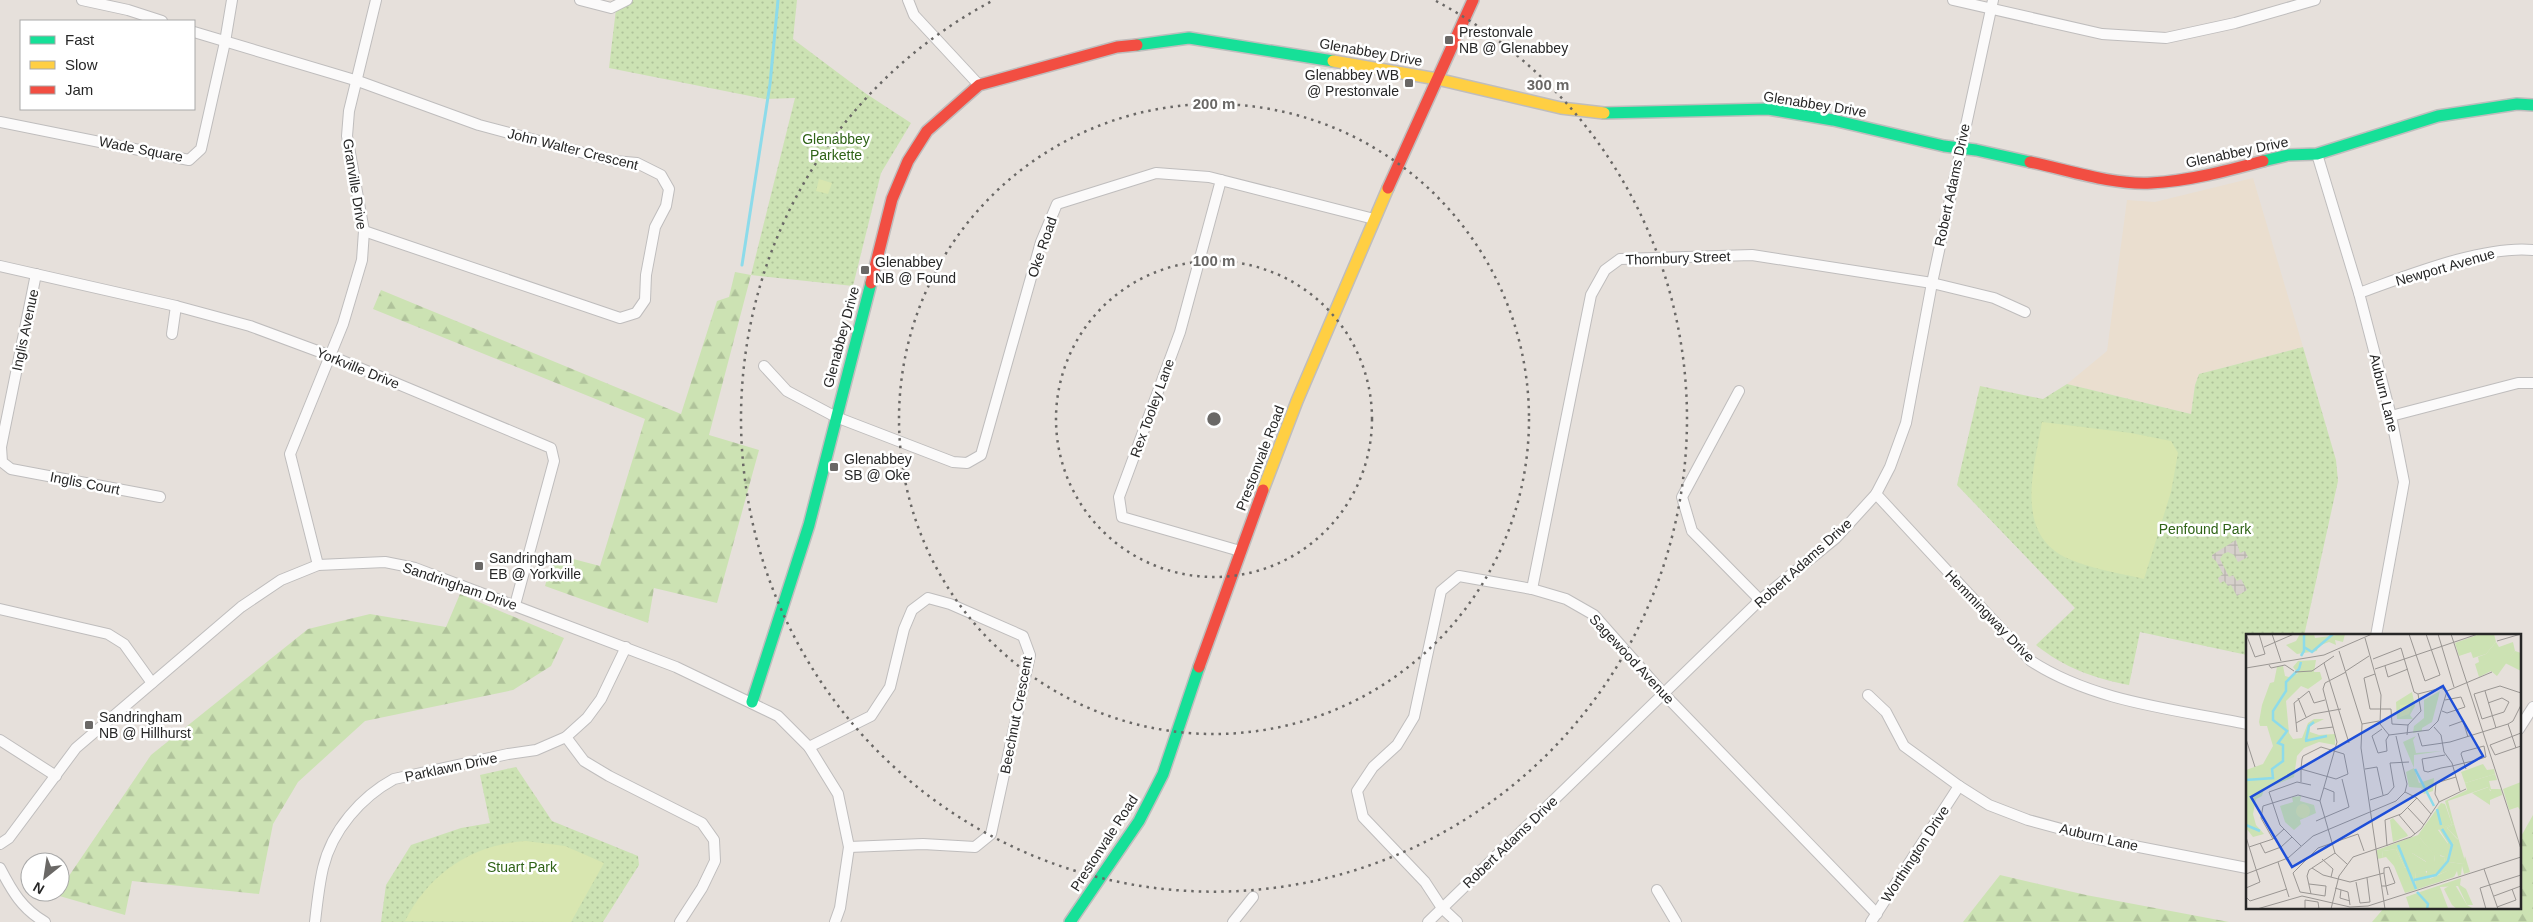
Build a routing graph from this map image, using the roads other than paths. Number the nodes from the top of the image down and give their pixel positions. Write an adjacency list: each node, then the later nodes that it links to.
1 (82, 0): 11 (street)
2 (232, 0): 13 (street)
3 (376, 0): 15 (street, Granville Drive)
4 (580, 0): 5 (street)
5 (627, 0)
6 (908, 0): 16 (street)
7 (1472, 0): 14 (street, Prestonvale Road)
8 (1953, 0): 10 (street)
9 (2315, 0): 10 (street)
10 (1992, 4): 19 (street, Robert Adams Drive)
11 (159, 20)
12 (195, 32): 13 (street)
13 (225, 42): 15 (street); 18 (street, Wade Square)
14 (1437, 79): 16 (street, Glenabbey Drive); 19 (street, Glenabbey Drive); 22 (street, Prestonvale Road)
15 (358, 81): 23 (street, Granville Drive); 23 (street, John Walter Crescent)
16 (978, 85): 37 (street, Glenabbey Drive)
17 (2533, 105): 20 (street, Glenabbey Drive)
18 (0, 122)
19 (1960, 147): 20 (street, Glenabbey Drive); 27 (street, Robert Adams Drive)
20 (2317, 154): 28 (street, Auburn Lane)
21 (1221, 180): 22 (street, Oke Road); 37 (street, Oke Road); 41 (street, Rex Tooley Lane)
22 (1374, 219): 41 (street, Prestonvale Road)
23 (364, 232): 32 (street, Granville Drive)
24 (2533, 250): 28 (street, Newport Avenue)
25 (0, 266): 26 (street, Yorkville Drive)
26 (36, 274): 29 (street, Yorkville Drive); 38 (street, Inglis Avenue)
27 (1932, 283): 30 (street, Thornbury Street); 39 (street, Robert Adams Drive); 43 (street, Thornbury Street)
28 (2359, 293): 36 (street, Auburn Lane)
29 (176, 306): 31 (street); 32 (street, Yorkville Drive)
30 (2025, 312)
31 (172, 334)
32 (331, 356): 42 (street, Granville Drive); 45 (street, Yorkville Drive)
33 (764, 366): 37 (street, Oke Road)
34 (2533, 383): 36 (street)
35 (1739, 391): 44 (street)
36 (2391, 416): 47 (street, Auburn Lane)
37 (836, 417): 52 (street, Glenabbey Drive)
38 (11, 470): 40 (street, Inglis Court)
39 (1876, 494): 44 (street, Robert Adams Drive); 54 (street, Hemmingway Drive)
40 (160, 497)
41 (1240, 551): 73 (street, Prestonvale Road)
42 (318, 566): 45 (street, Sandringham Drive); 49 (street, Sandringham Drive)
43 (1532, 590): 50 (street, Sagewood Avenue); 67 (street, Sagewood Avenue)
44 (1760, 600): 50 (street, Robert Adams Drive)
45 (515, 605): 48 (street, Sandringham Drive)
46 (0, 609): 49 (street)
47 (2376, 634)
48 (626, 647): 52 (street, Sandringham Drive); 56 (street, Parklawn Drive)
49 (152, 683): 59 (street, Sandringham Drive)
50 (1663, 693): 67 (street, Robert Adams Drive); 68 (street, Sagewood Avenue)
51 (1868, 695): 60 (street, Auburn Lane)
52 (752, 702): 58 (street, Sandringham Drive)
53 (2533, 708): 55 (street)
54 (2246, 724)
55 (2520, 728)
56 (566, 737): 70 (street, Parklawn Drive); 71 (street)
57 (0, 740): 59 (street)
58 (809, 747): 62 (street, Sandringham Drive); 62 (street, Beechnut Crescent)
59 (56, 776): 61 (street, Sandringham Drive)
60 (1959, 786): 64 (street, Auburn Lane); 68 (street, Worthington Drive)
61 (0, 844)
62 (849, 847): 72 (street, Sandringham Drive)
63 (0, 868): 69 (street)
64 (2246, 868)
65 (1658, 890): 77 (street)
66 (1253, 897): 74 (street)
67 (1442, 908): 75 (street, Robert Adams Drive); 76 (street)
68 (1874, 918)
69 (45, 922)
70 (315, 922)
71 (680, 922)
72 (835, 922)
73 (1070, 922)
74 (1233, 922)
75 (1428, 922)
76 (1457, 922)
77 (1676, 922)

